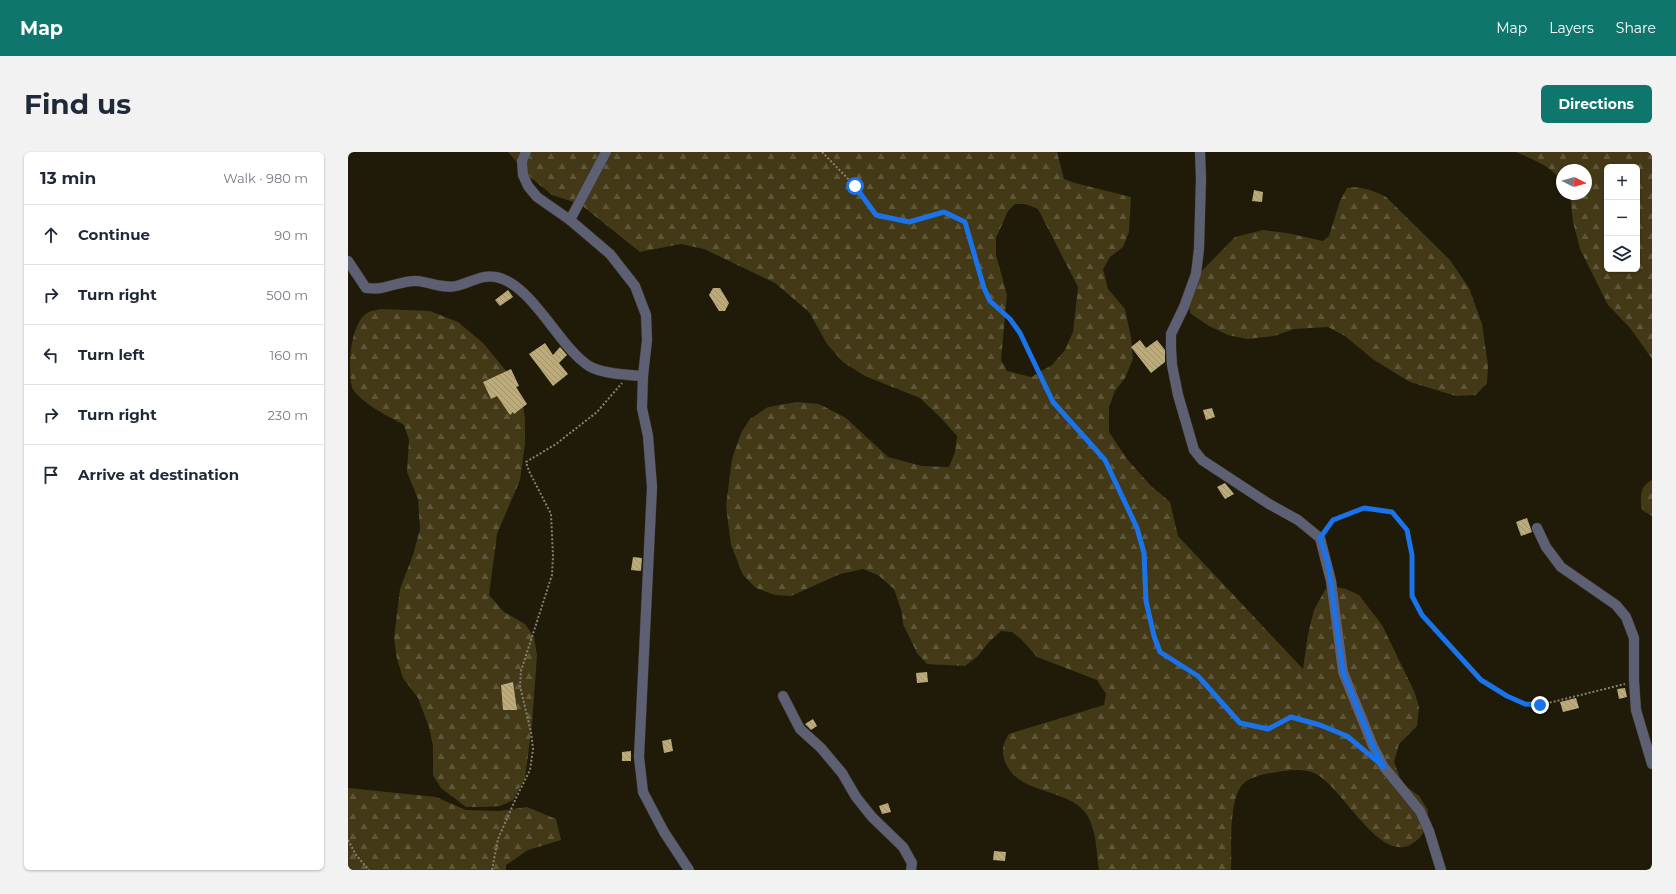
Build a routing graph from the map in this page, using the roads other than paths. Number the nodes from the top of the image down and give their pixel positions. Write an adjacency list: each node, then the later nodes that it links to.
1 (526, 152): 4 (street)
2 (606, 152): 4 (street)
3 (1200, 152): 12 (street)
4 (570, 220): 6 (street)
5 (348, 261): 6 (street)
6 (643, 376): 10 (street)
7 (1536, 528): 9 (street)
8 (783, 696): 11 (street)
9 (1652, 764)
10 (689, 870)
11 (912, 870)
12 (1441, 870)

